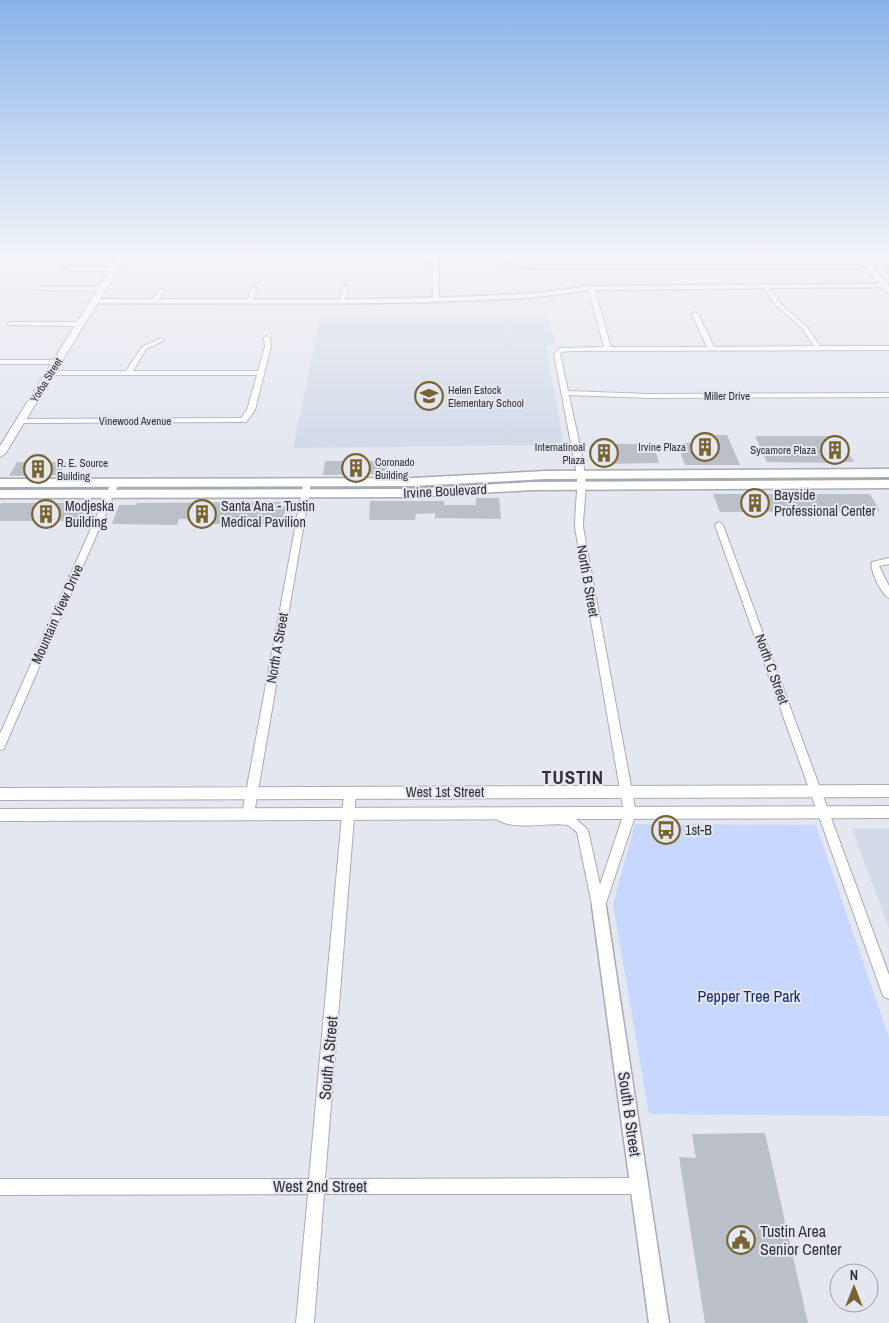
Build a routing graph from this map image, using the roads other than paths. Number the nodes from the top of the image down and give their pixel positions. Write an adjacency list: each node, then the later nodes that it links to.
1 (85, 317): 6 (main road, Yorba Street)
2 (599, 317): 12 (street)
3 (695, 317): 9 (street)
4 (792, 317): 10 (street)
5 (10, 324): 6 (street)
6 (81, 324): 14 (main road, Yorba Street)
7 (267, 338): 17 (street)
8 (161, 340): 16 (street)
9 (711, 348): 10 (street); 12 (street)
10 (818, 348): 11 (street)
11 (889, 348)
12 (608, 349): 18 (street, North B Street)
13 (0, 362): 14 (street)
14 (57, 362): 15 (main road, Yorba Street)
15 (50, 373): 16 (street); 20 (main road, Yorba Street)
16 (128, 373): 17 (street)
17 (261, 373): 20 (street, Vinewood Avenue)
18 (565, 394): 19 (street, Miller Drive); 24 (street, North B Street)
19 (889, 395)
20 (20, 421): 21 (main road, Yorba Street)
21 (0, 454)
22 (889, 473): 23 (main road, Irvine Boulevard)
23 (761, 479): 24 (main road, Irvine Boulevard); 26 (main road, Irvine Boulevard)
24 (581, 480): 28 (main road, Irvine Boulevard); 36 (street, North B Street)
25 (0, 483): 27 (main road, Irvine Boulevard)
26 (889, 484)
27 (113, 488): 28 (main road, Irvine Boulevard); 29 (main road, Irvine Boulevard); 33 (street, Mountain View Drive)
28 (306, 488): 37 (street, North A Street)
29 (0, 494)
30 (719, 525): 34 (street, North C Street)
31 (889, 561): 32 (street)
32 (889, 595)
33 (0, 746)
34 (816, 791): 35 (main road, West 1st Street); 36 (main road, West 1st Street); 40 (street, North C Street)
35 (889, 791)
36 (626, 792): 38 (main road, West 1st Street); 43 (street, North B Street)
37 (252, 793): 38 (main road, West 1st Street); 39 (main road, West 1st Street); 44 (street, North A Street)
38 (350, 793): 45 (street, South A Street)
39 (0, 794)
40 (824, 812): 41 (main road, West 1st Street); 43 (main road, West 1st Street); 48 (street, North C Street)
41 (889, 812)
42 (496, 813): 43 (main road, West 1st Street); 45 (main road, West 1st Street); 47 (street, South B Street)
43 (630, 813): 47 (street, South B Street)
44 (248, 814): 45 (main road, West 1st Street); 46 (main road, West 1st Street)
45 (348, 814): 49 (street, South A Street)
46 (0, 815)
47 (599, 906): 50 (street, South B Street)
48 (889, 993)
49 (317, 1186): 50 (street, West 2nd Street); 51 (street, West 2nd Street); 52 (street, South A Street)
50 (640, 1186): 53 (street, South B Street)
51 (0, 1187)
52 (305, 1323)
53 (659, 1323)

